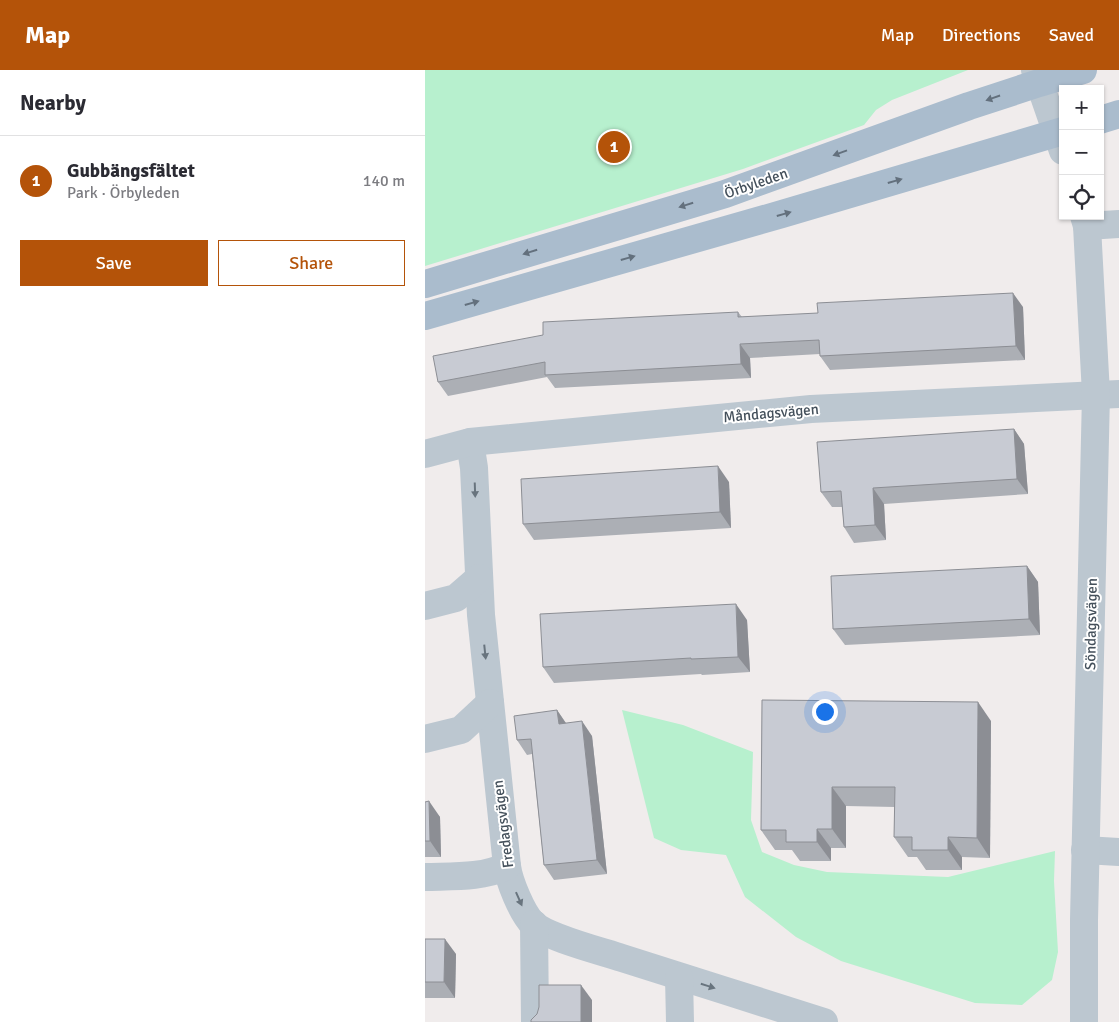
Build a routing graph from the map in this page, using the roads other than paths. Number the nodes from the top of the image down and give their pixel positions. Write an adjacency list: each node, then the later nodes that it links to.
1 (1083, 70): 2 (main road, Örbyleden)
2 (1037, 76): 5 (street); 9 (main road, Örbyleden, one-way to 9)
3 (1119, 114): 4 (main road)
4 (1104, 119)
5 (1059, 134)
6 (1059, 140): 10 (main road, one-way to 6)
7 (1085, 221): 8 (street, Söndagsvägen); 11 (street, Söndagsvägen)
8 (1119, 224)
9 (425, 284)
10 (425, 316)
11 (1107, 394): 12 (street, Måndagsvägen); 18 (street, Söndagsvägen)
12 (470, 442): 13 (street, Måndagsvägen); 14 (street, Fredagsvägen, one-way to 14)
13 (425, 454)
14 (479, 578): 15 (street); 16 (street, Fredagsvägen, one-way to 16)
15 (425, 606)
16 (490, 703): 17 (street); 20 (street, Fredagsvägen)
17 (425, 739)
18 (1085, 850): 19 (street); 27 (street, Söndagsvägen)
19 (1119, 852)
20 (507, 866): 21 (street); 22 (street, Fredagsvägen, one-way to 22)
21 (425, 877)
22 (534, 924): 23 (street, Fredagsvägen); 24 (street)
23 (679, 977): 25 (street); 26 (street, Fredagsvägen, one-way to 26)
24 (535, 1022)
25 (680, 1022)
26 (824, 1022)
27 (1084, 1022)

